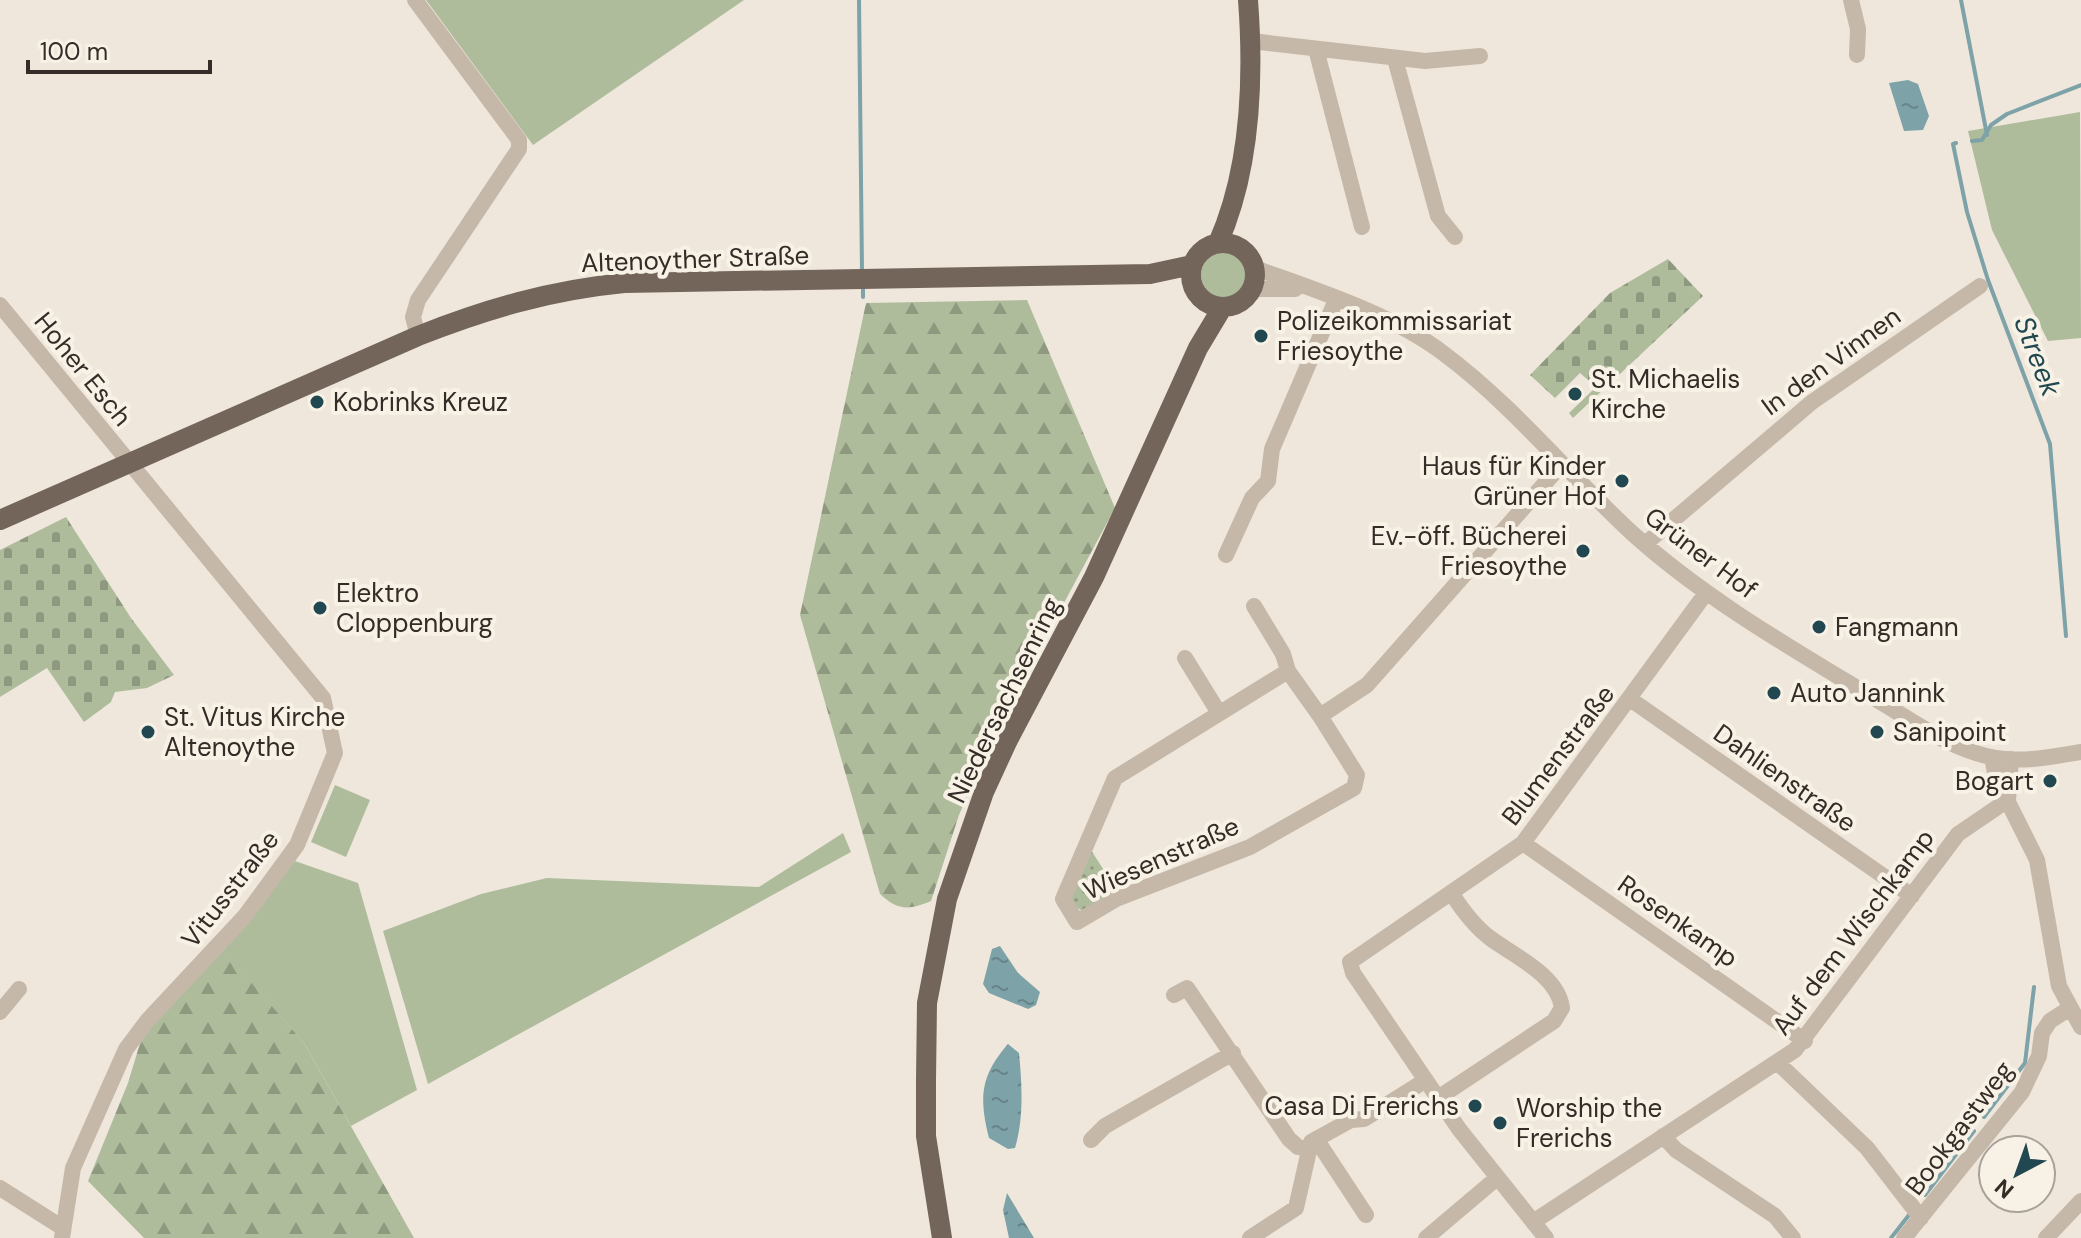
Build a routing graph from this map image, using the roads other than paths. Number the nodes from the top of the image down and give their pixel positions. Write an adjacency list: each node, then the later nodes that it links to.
1 (415, 0): 19 (street)
2 (1248, 0): 4 (main road)
3 (1851, 0): 6 (street)
4 (1251, 41): 5 (street); 9 (main road)
5 (1316, 49): 8 (street); 10 (street)
6 (1857, 55)
7 (1480, 56): 8 (street)
8 (1395, 59): 11 (street)
9 (1233, 209): 12 (main road); 13 (main road)
10 (1362, 227)
11 (1455, 237)
12 (1218, 243): 13 (main road); 16 (main road)
13 (1238, 246): 14 (main road)
14 (1254, 279): 16 (main road); 17 (street, Grüner Hof)
15 (1980, 286): 23 (street, In den Vinnen)
16 (1202, 290): 19 (main road, Altenoyther Straße); 59 (main road, Niedersachsenring)
17 (1336, 300): 21 (street, Grüner Hof); 24 (street)
18 (0, 305): 20 (street, Hoher Esch)
19 (418, 336): 20 (main road, Altenoyther Straße)
20 (129, 463): 22 (main road, Altenoyther Straße); 58 (street, Vitusstraße)
21 (1562, 464): 23 (street, Grüner Hof); 31 (street)
22 (0, 520)
23 (1645, 544): 25 (street, Grüner Hof)
24 (1226, 555)
25 (1706, 593): 29 (street, Blumenstraße); 33 (street, Grüner Hof)
26 (1254, 606): 28 (street, Wiesenstraße)
27 (1185, 658): 30 (street)
28 (1288, 671): 30 (street, Wiesenstraße); 31 (street, Wiesenstraße)
29 (1630, 699): 36 (street, Blumenstraße); 38 (street, Dahlienstraße)
30 (1219, 713): 31 (street, Wiesenstraße)
31 (1320, 716)
32 (2081, 752): 34 (street, Grüner Hof)
33 (1992, 757): 34 (street, Grüner Hof); 35 (street)
34 (2011, 759): 35 (street)
35 (2008, 800): 38 (street, Auf dem Wischkamp); 41 (street)
36 (1523, 843): 37 (street, Blumenstraße); 44 (street, Rosenkamp)
37 (1452, 894): 47 (street, Blumenstraße); 48 (street)
38 (1912, 896): 44 (street, Auf dem Wischkamp)
39 (19, 989): 42 (street)
40 (1174, 995): 45 (street)
41 (2070, 1008): 43 (street); 56 (street, Bookgastweg)
42 (0, 1012)
43 (2081, 1027)
44 (1805, 1041): 46 (street, Auf dem Wischkamp)
45 (1233, 1053): 50 (street); 51 (street)
46 (1778, 1063): 49 (street, Auf dem Wischkamp); 56 (street)
47 (1426, 1080): 48 (street); 51 (street)
48 (1438, 1098): 52 (street)
49 (1663, 1136): 57 (street, Auf dem Wischkamp); 63 (street)
50 (1091, 1140)
51 (1313, 1144): 55 (street); 60 (street)
52 (1497, 1178): 57 (street); 61 (street)
53 (0, 1188): 58 (street)
54 (2081, 1201): 65 (street)
55 (1366, 1215)
56 (1921, 1218): 64 (street, Bookgastweg)
57 (1533, 1222): 62 (street)
58 (62, 1233)
59 (942, 1238)
60 (1250, 1238)
61 (1426, 1238)
62 (1546, 1238)
63 (1793, 1238)
64 (1904, 1238)
65 (2046, 1238)

